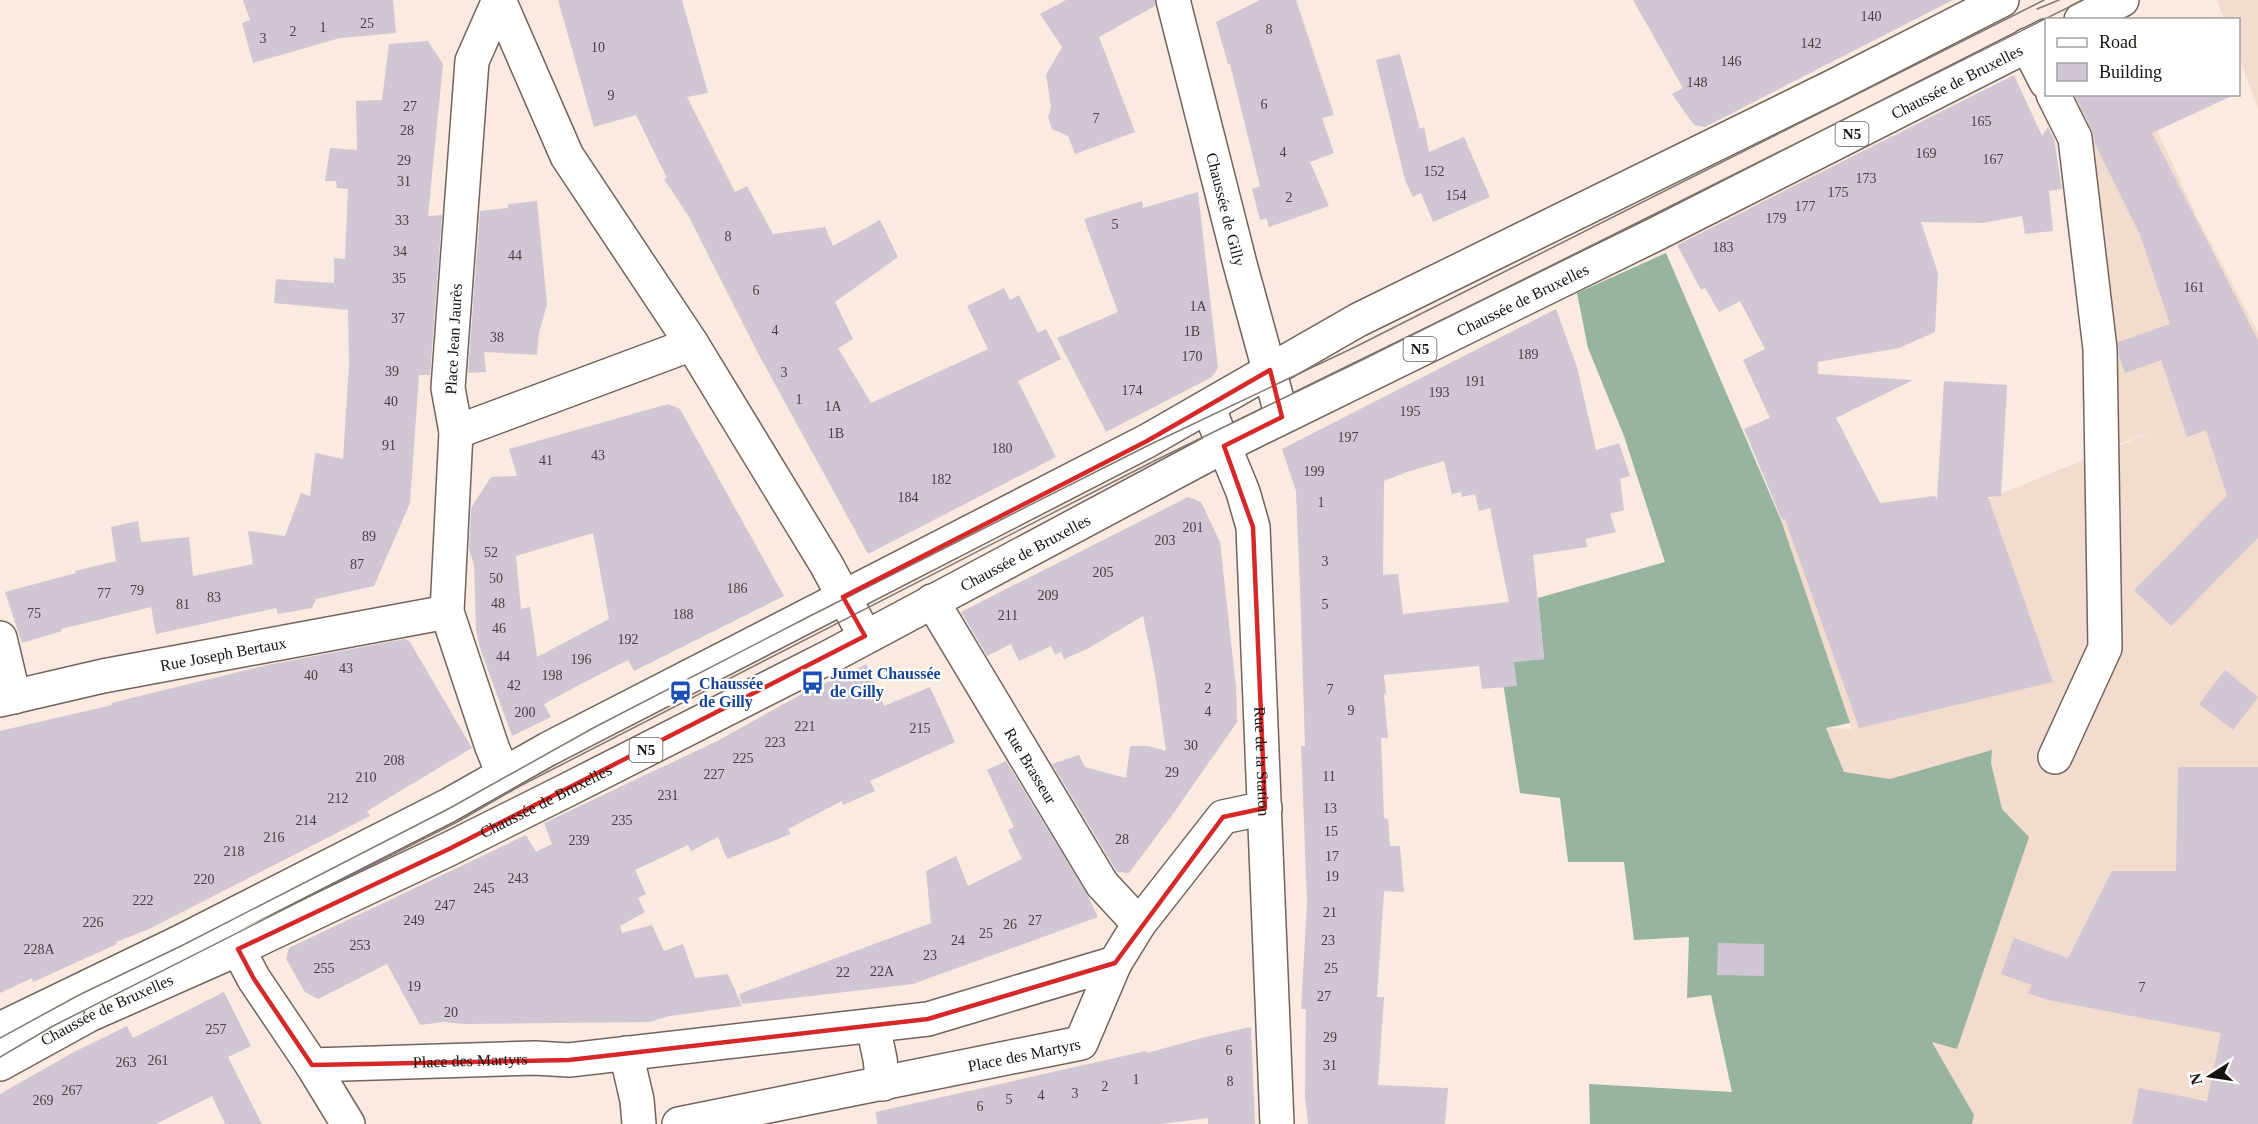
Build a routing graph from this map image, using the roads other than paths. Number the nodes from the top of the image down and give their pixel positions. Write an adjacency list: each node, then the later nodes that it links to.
1 (499, 0): 9 (street, Place Jean Jaurès); 13 (street, Place Jean Jaurès)
2 (1173, 0): 10 (street, Chaussée de Gilly)
3 (2002, 0): 10 (street, Chaussée de Bruxelles)
4 (2122, 0): 5 (street)
5 (2084, 18)
6 (2037, 40): 7 (street); 12 (street, Chaussée de Bruxelles / N5)
7 (2045, 77)
8 (2054, 96): 21 (street)
9 (692, 344): 13 (street); 15 (street, Place Jean Jaurès)
10 (1270, 370): 11 (street, Chaussée de Bruxelles); 12 (street, Chaussée de Gilly)
11 (1208, 406): 14 (street, Rue de la Station); 15 (street, Chaussée de Bruxelles)
12 (1282, 417): 14 (street, Chaussée de Bruxelles / N5)
13 (456, 432): 17 (street)
14 (1224, 446): 16 (street, Chaussée de Bruxelles / N5); 23 (street, Rue de la Station)
15 (843, 597): 18 (street, Place Jean Jaurès); 22 (street, Chaussée de Bruxelles)
16 (932, 601): 18 (street, Chaussée de Bruxelles / N5); 24 (street, Rue Brasseur)
17 (447, 612): 20 (street, Rue Joseph Bertaux); 22 (street)
18 (865, 636): 25 (street, Chaussée de Bruxelles / N5)
19 (0, 638): 20 (street)
20 (7, 699)
21 (2055, 757)
22 (503, 774): 28 (street, Chaussée de Bruxelles)
23 (1265, 808): 24 (street, Place des Martyrs); 36 (street, Rue de la Station)
24 (1139, 924): 26 (street, Place des Martyrs)
25 (238, 949): 30 (street, Chaussée de Bruxelles / N5); 31 (street)
26 (1115, 963): 27 (street, Place des Martyrs); 32 (street, Place des Martyrs)
27 (873, 1026): 29 (street, Place des Martyrs); 32 (street)
28 (0, 1029)
29 (626, 1053): 31 (street, Place des Martyrs); 34 (street)
30 (0, 1064)
31 (312, 1065): 33 (street)
32 (883, 1084): 35 (street, Place des Martyrs)
33 (348, 1124)
34 (639, 1124)
35 (679, 1124)
36 (1277, 1124)

